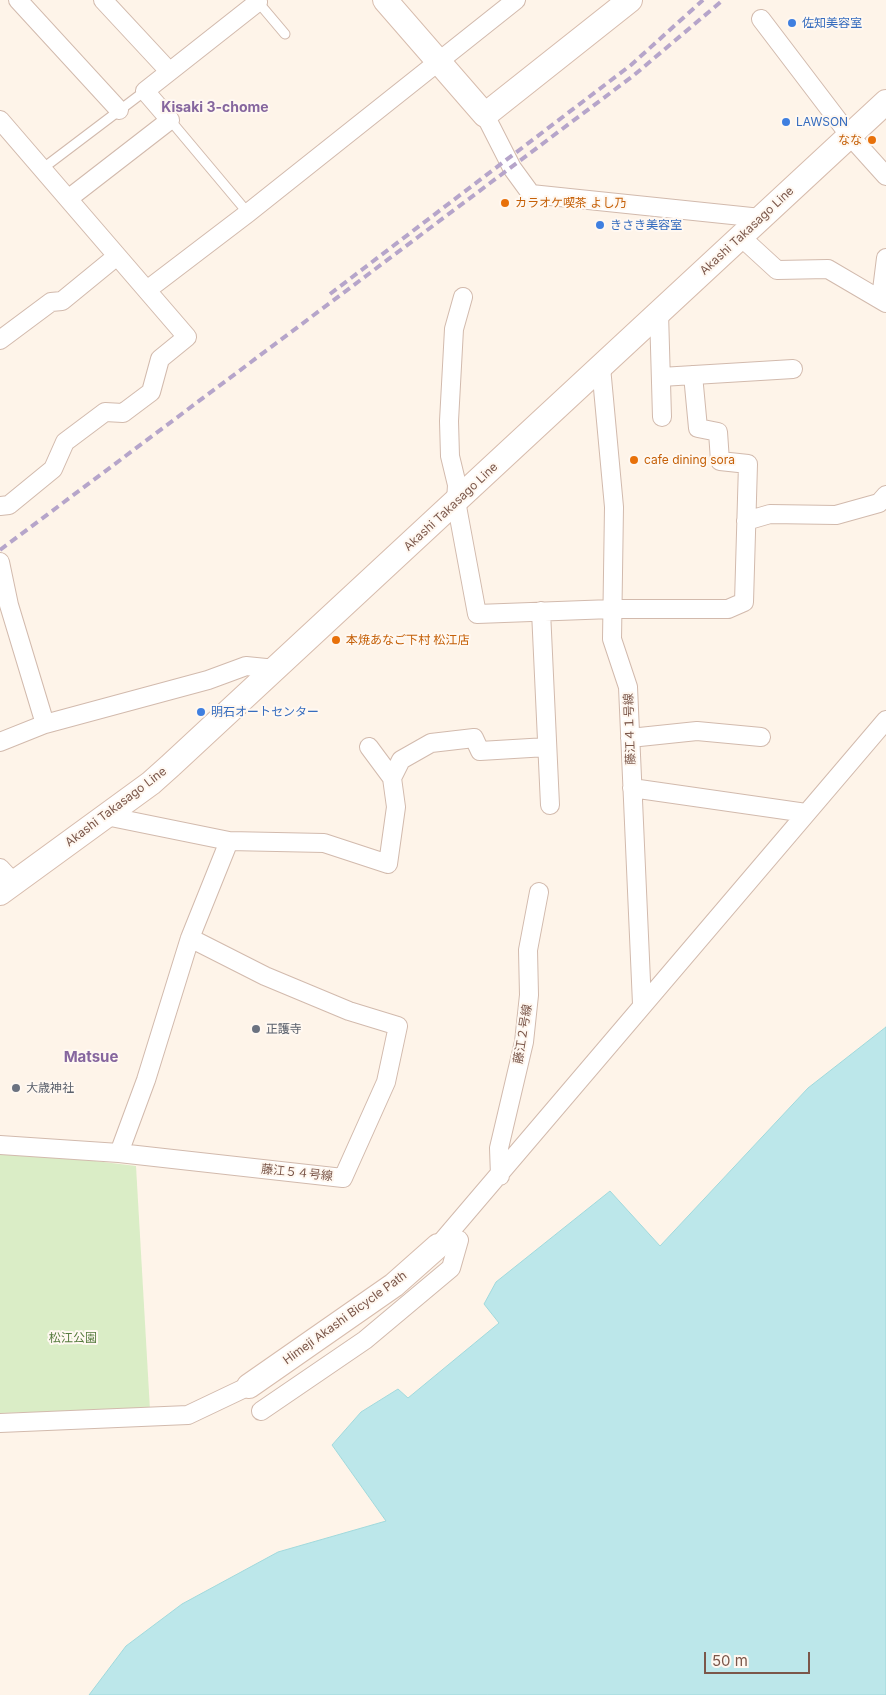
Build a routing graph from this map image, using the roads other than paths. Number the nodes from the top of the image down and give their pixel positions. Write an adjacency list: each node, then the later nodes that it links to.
1 (18, 0): 13 (street)
2 (103, 0): 10 (street)
3 (516, 0): 9 (street)
4 (630, 0): 14 (main road)
5 (258, 1): 8 (lane); 10 (street)
6 (393, 2): 9 (main road)
7 (761, 19): 17 (street)
8 (285, 34)
9 (438, 60): 14 (main road); 21 (street)
10 (169, 72): 11 (street)
11 (145, 91): 13 (lane); 16 (street)
12 (886, 102): 17 (main road, Akashi Takasago Line)
13 (120, 110): 18 (lane)
14 (485, 115): 22 (street)
15 (0, 120): 18 (street)
16 (170, 120): 20 (street); 21 (lane)
17 (850, 136): 19 (street); 22 (main road, Akashi Takasago Line)
18 (42, 169): 20 (street)
19 (886, 176)
20 (68, 200): 24 (street)
21 (248, 213): 26 (street)
22 (761, 218): 23 (main road, Akashi Takasago Line)
23 (741, 237): 28 (street); 29 (main road, Akashi Takasago Line)
24 (117, 256): 26 (street); 30 (street)
25 (886, 258): 28 (street)
26 (147, 290): 38 (street)
27 (463, 298): 37 (street)
28 (883, 300)
29 (659, 313): 31 (main road, Akashi Takasago Line); 34 (street)
30 (0, 340)
31 (601, 367): 37 (main road, Akashi Takasago Line); 41 (street, 藤江４１号線)
32 (793, 369): 33 (street)
33 (693, 375): 34 (street); 39 (street)
34 (660, 377): 35 (street)
35 (662, 417)
36 (886, 495): 39 (street)
37 (456, 501): 42 (street); 43 (main road, Akashi Takasago Line)
38 (0, 506)
39 (746, 521): 41 (street)
40 (0, 562): 45 (street)
41 (612, 609): 42 (street); 47 (street, 藤江４１号線)
42 (541, 611): 50 (street)
43 (276, 669): 45 (street); 55 (main road, Akashi Takasago Line)
44 (886, 720): 54 (street)
45 (45, 724): 48 (street)
46 (761, 737): 47 (street)
47 (630, 738): 52 (street, 藤江４１号線)
48 (0, 742)
49 (368, 747): 51 (street)
50 (547, 747): 51 (street); 53 (street)
51 (392, 778): 56 (street)
52 (632, 788): 54 (street); 60 (street, 藤江４１号線)
53 (550, 805)
54 (806, 812): 60 (street)
55 (106, 816): 56 (street); 57 (main road, Akashi Takasago Line)
56 (229, 841): 59 (street)
57 (5, 881)
58 (540, 892): 63 (street, 藤江２号線)
59 (190, 938): 62 (street); 62 (street, 藤江５４号線)
60 (642, 1004): 63 (street)
61 (0, 1145): 62 (street)
62 (119, 1153)
63 (500, 1176): 64 (street)
64 (449, 1243): 65 (main road, Himeji Akashi Bicycle Path); 66 (street)
65 (249, 1386): 67 (street)
66 (261, 1411)
67 (0, 1423)

